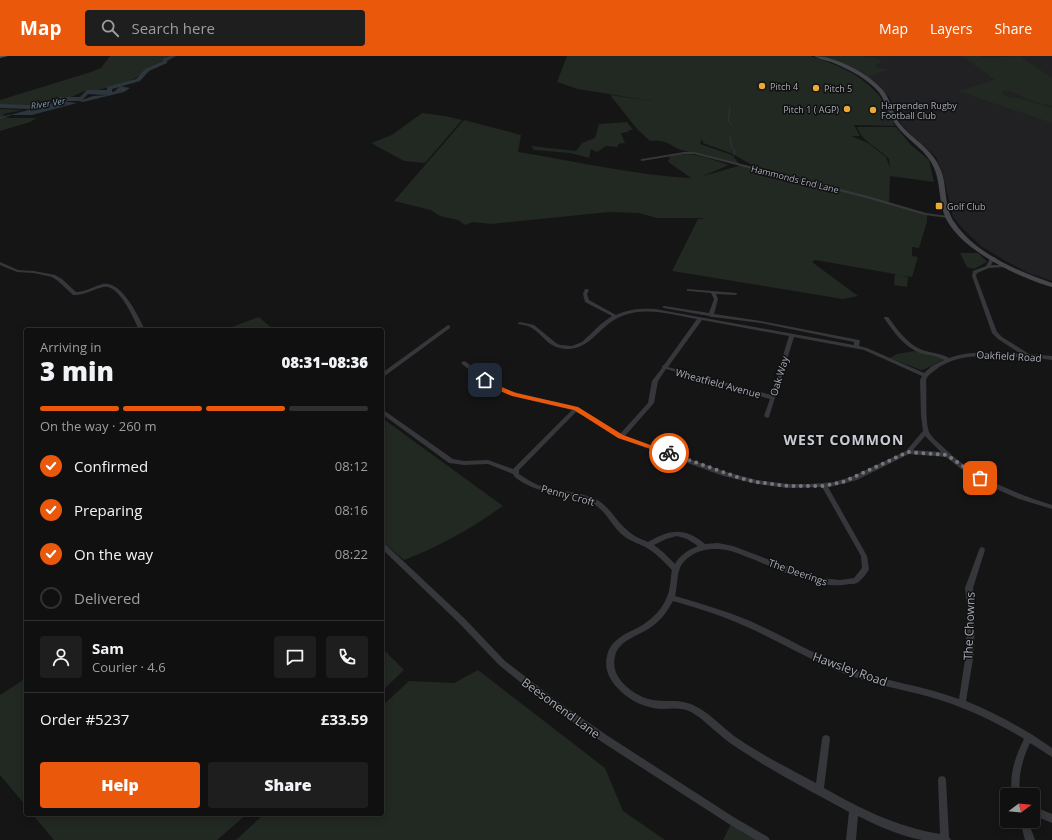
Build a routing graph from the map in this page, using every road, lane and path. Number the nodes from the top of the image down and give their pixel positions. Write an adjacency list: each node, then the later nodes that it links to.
1 (6, 56): 3 (main road)
2 (816, 56): 5 (main road)
3 (0, 57)
4 (642, 160): 5 (street, Hammonds End Lane)
5 (948, 217): 6 (main road)
6 (993, 258): 8 (main road); 9 (street)
7 (0, 263): 22 (street)
8 (1007, 266): 9 (street); 10 (main road)
9 (988, 267): 25 (street)
10 (1052, 285)
11 (587, 290): 16 (street)
12 (689, 290): 13 (street)
13 (713, 293): 14 (street); 17 (street)
14 (735, 294)
15 (664, 307): 18 (street)
16 (615, 316): 18 (street); 20 (street)
17 (711, 316): 18 (street); 24 (street)
18 (702, 318): 23 (street); 29 (street)
19 (886, 318): 27 (street)
20 (520, 323)
21 (448, 327): 30 (street)
22 (141, 328)
23 (792, 336): 24 (street); 32 (street, Oak Way)
24 (856, 347): 31 (street)
25 (1028, 356): 26 (street, Oakfield Road); 27 (street, Oakfield Road)
26 (1052, 358)
27 (949, 361): 31 (street, Oakfield Road)
28 (464, 363): 33 (street)
29 (664, 367): 32 (street, Wheatfield Avenue); 37 (street)
30 (384, 375)
31 (925, 375): 36 (street)
32 (773, 398): 35 (street, Oak Way)
33 (576, 409): 37 (street); 40 (street)
34 (384, 412): 40 (street, Penny Croft)
35 (767, 416)
36 (926, 431): 38 (street); 39 (street)
37 (621, 437): 41 (street)
38 (908, 452): 39 (street); 41 (street)
39 (947, 455): 42 (street)
40 (515, 472): 43 (street, Penny Croft)
41 (824, 486): 45 (street, The Deerings)
42 (1052, 507)
43 (649, 545): 45 (street); 47 (street)
44 (384, 547): 60 (street, Beesonend Lane)
45 (703, 548): 47 (street, The Deerings)
46 (982, 550): 49 (street, The Chowns)
47 (676, 569): 48 (street, The Deerings)
48 (671, 598): 49 (street, Hawsley Road); 55 (street, The Deerings)
49 (962, 704): 50 (street, Hawsley Road)
50 (1029, 737): 52 (street, Hawsley Road); 54 (street)
51 (826, 739): 55 (street)
52 (1052, 753)
53 (942, 780): 62 (street)
54 (1016, 788)
55 (819, 790): 56 (street, The Deerings)
56 (854, 809): 61 (street); 62 (street, The Deerings)
57 (1040, 813): 58 (street)
58 (1052, 819)
59 (1026, 828): 63 (street)
60 (765, 840)
61 (851, 840)
62 (945, 840)
63 (1030, 840)

